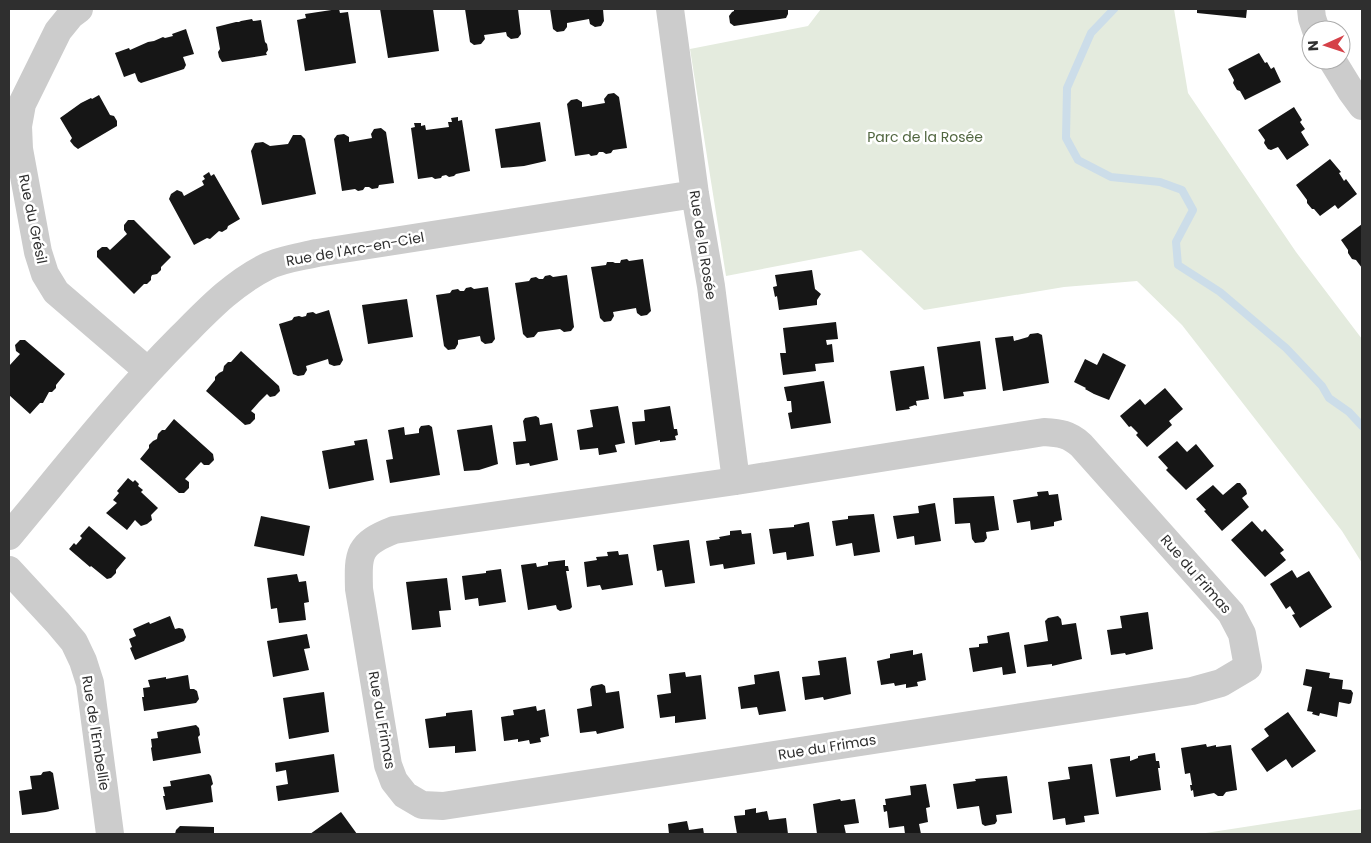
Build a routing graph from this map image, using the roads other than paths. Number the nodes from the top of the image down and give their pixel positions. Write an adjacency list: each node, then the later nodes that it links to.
1 (79, 9): 6 (street, Rue du Grésil)
2 (670, 9): 5 (street, Rue de la Rosée)
3 (1338, 70): 4 (street)
4 (1362, 106)
5 (695, 194): 6 (street, Rue de l'Arc-en-Ciel); 7 (street, Rue de la Rosée)
6 (148, 371): 8 (street, Rue de l'Arc-en-Ciel)
7 (736, 481): 7 (street, Rue du Frimas)
8 (9, 536)
9 (9, 570): 10 (street, Rue de l'Embellie)
10 (110, 834)

